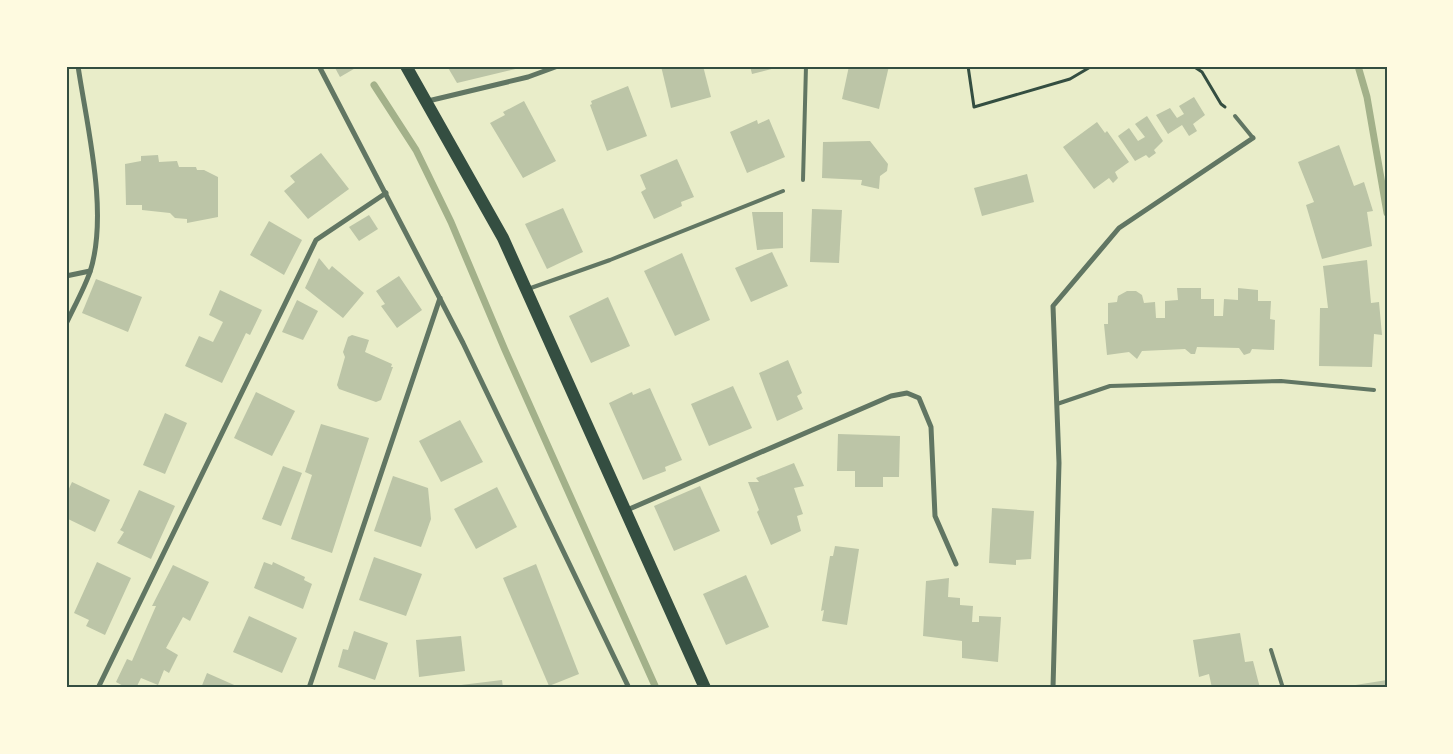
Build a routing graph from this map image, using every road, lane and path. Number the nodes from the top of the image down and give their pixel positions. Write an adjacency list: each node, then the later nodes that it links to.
1 (78, 66): 15 (street)
2 (319, 66): 14 (street)
3 (406, 66): 9 (main road)
4 (558, 66): 9 (street)
5 (806, 66): 12 (lane)
6 (968, 66): 7 (path)
7 (1092, 66)
8 (1193, 66): 10 (path)
9 (428, 101): 17 (main road)
10 (1235, 116): 11 (lane)
11 (1253, 138): 21 (street)
12 (803, 180)
13 (783, 191): 17 (lane)
14 (386, 193): 18 (street); 25 (street)
15 (90, 271): 16 (street); 19 (street)
16 (66, 276)
17 (526, 290): 22 (main road)
18 (440, 298): 26 (street); 27 (street)
19 (66, 324)
20 (1374, 390): 21 (lane)
21 (1057, 404): 29 (street)
22 (624, 511): 23 (street); 28 (main road)
23 (956, 564)
24 (1271, 650): 30 (lane)
25 (98, 688)
26 (309, 688)
27 (629, 688)
28 (705, 688)
29 (1054, 688)
30 (1283, 688)

